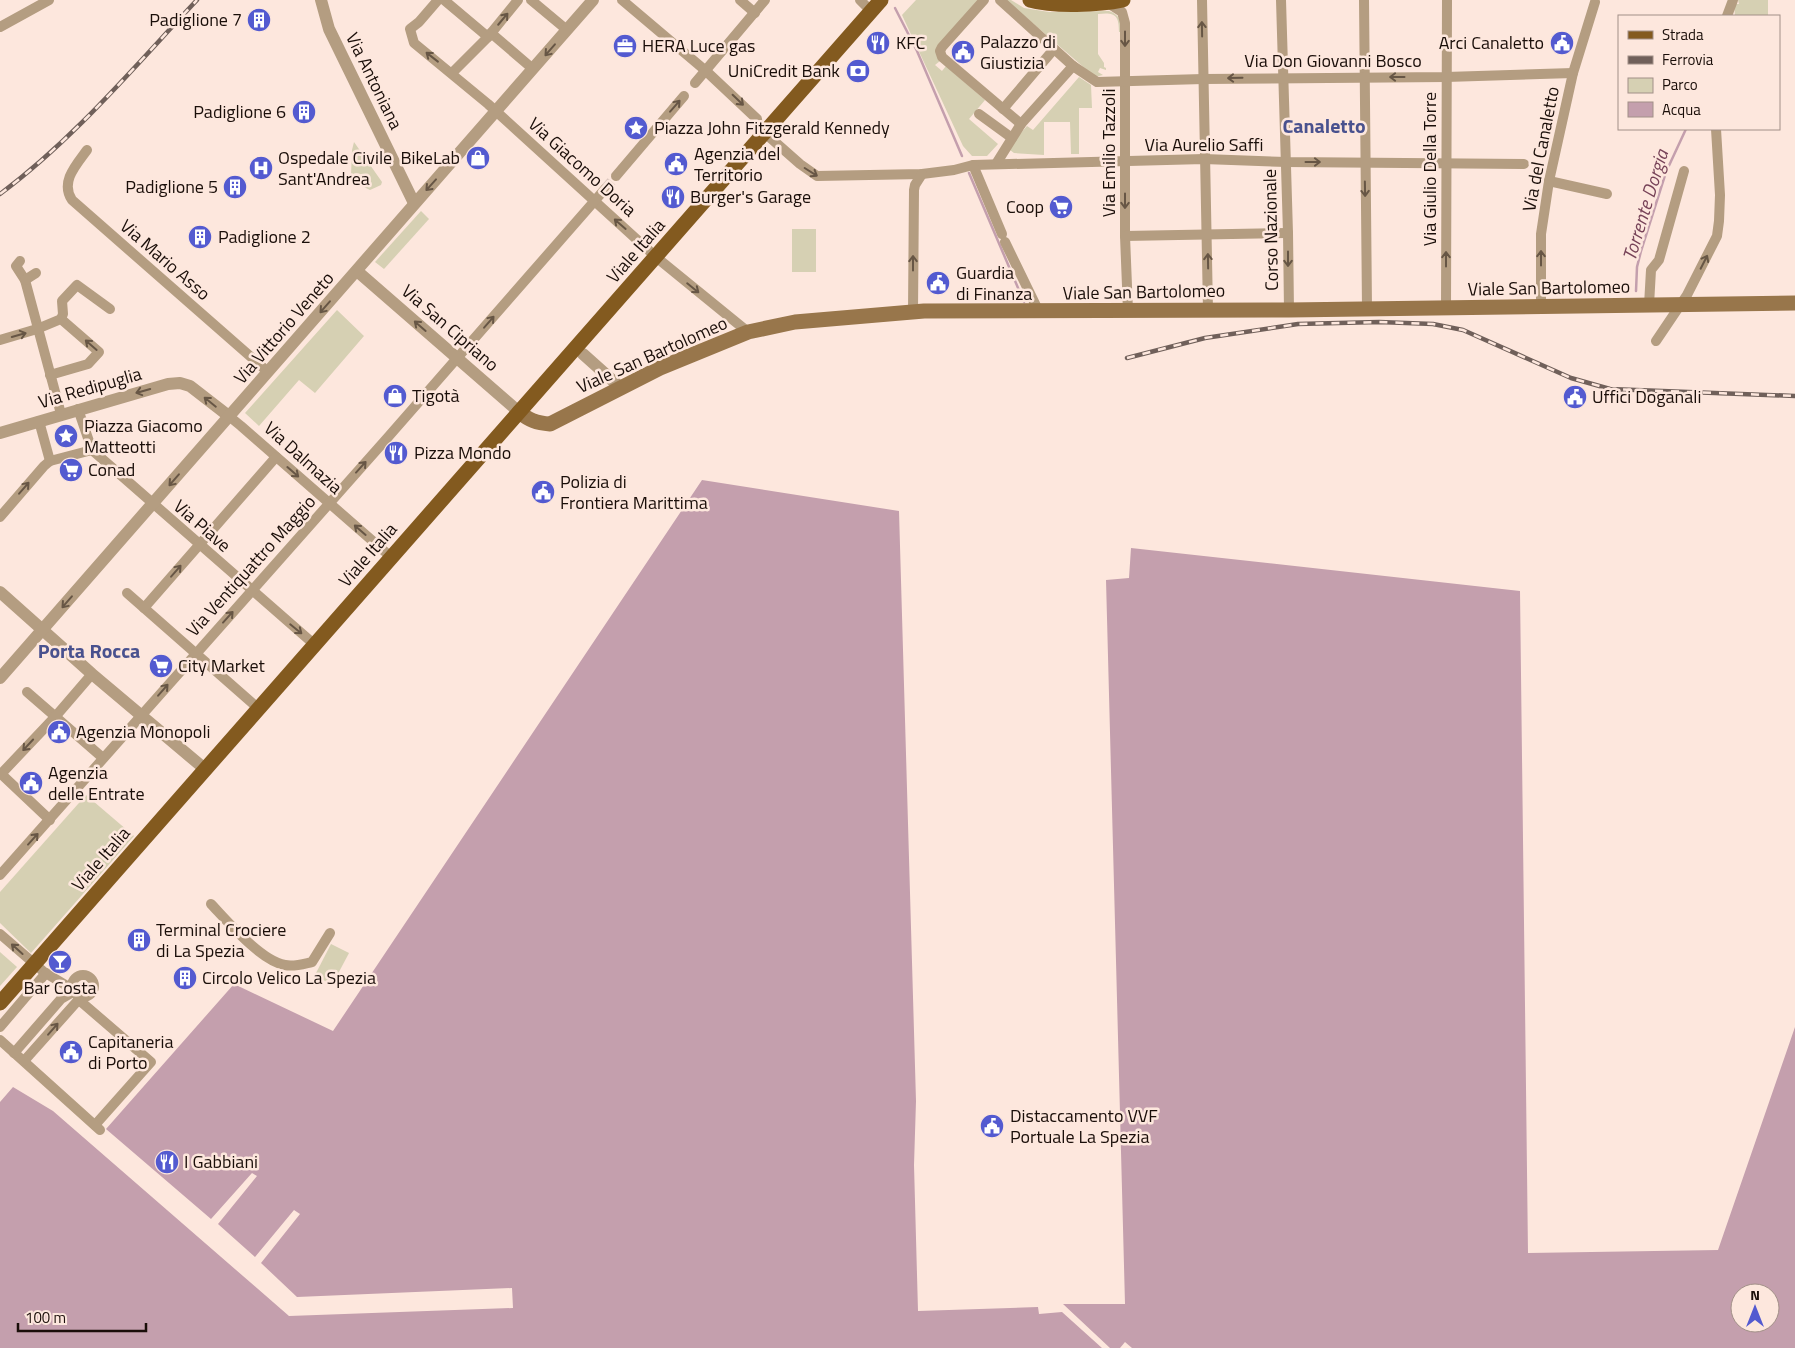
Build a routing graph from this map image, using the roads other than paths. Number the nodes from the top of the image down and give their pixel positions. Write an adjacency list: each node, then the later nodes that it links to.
1 (49, 0): 26 (street)
2 (321, 0): 67 (street, Via Antoniana)
3 (438, 0): 33 (street, Via Giacomo Doria, one-way to 3)
4 (444, 0): 28 (street)
5 (518, 0): 28 (street, one-way to 5)
6 (531, 0): 27 (street)
7 (593, 0): 27 (street, Via Vittorio Veneto)
8 (622, 0): 32 (street)
9 (740, 0): 24 (street)
10 (765, 0): 24 (street)
11 (860, 0): 23 (street)
12 (892, 0): 23 (main road)
13 (984, 0): 42 (street)
14 (1000, 0): 29 (street, Via Don Giovanni Bosco)
15 (1030, 0): 21 (main road)
16 (1202, 0): 38 (street, one-way to 16)
17 (1281, 0): 37 (street, Corso Nazionale)
18 (1364, 0): 35 (street)
19 (1447, 0): 36 (street, Via Giulio Della Torre)
20 (1733, 0): 25 (street)
21 (1115, 2): 39 (street, Via Emilio Tazzoli, one-way to 39)
22 (1595, 2): 34 (street, Via del Canaletto)
23 (876, 6): 47 (main road, Viale Italia)
24 (754, 13): 32 (street)
25 (1727, 15)
26 (0, 27)
27 (567, 30): 31 (street, Via Vittorio Veneto, one-way to 31)
28 (489, 35): 31 (street); 33 (street)
29 (1054, 49): 30 (street, Via Don Giovanni Bosco); 42 (street)
30 (1073, 66): 39 (street, Via Don Giovanni Bosco); 45 (street)
31 (533, 69): 43 (street, Via Vittorio Veneto)
32 (706, 71): 40 (street); 47 (street, one-way to 47)
33 (452, 73): 43 (street, Via Giacomo Doria)
34 (1572, 73): 36 (street, Via Don Giovanni Bosco); 63 (street, Via del Canaletto)
35 (1365, 77): 36 (street, Via Don Giovanni Bosco, one-way to 35); 37 (street, Via Don Giovanni Bosco); 54 (street)
36 (1446, 77): 56 (street, Via Giulio Della Torre)
37 (1283, 78): 38 (street, Via Don Giovanni Bosco, one-way to 38); 53 (street, Corso Nazionale)
38 (1203, 79): 39 (street, Via Don Giovanni Bosco); 51 (street)
39 (1125, 82): 52 (street, Via Emilio Tazzoli)
40 (695, 83)
41 (684, 96): 61 (street, one-way to 41)
42 (1003, 109): 45 (street)
43 (496, 112): 66 (street, Via Giacomo Doria); 67 (street, Via Vittorio Veneto, one-way to 67)
44 (979, 114): 48 (street)
45 (1021, 124): 48 (street)
46 (1716, 130): 77 (street, one-way to 46)
47 (765, 133): 62 (street, one-way to 62); 71 (main road, Viale Italia)
48 (1012, 138): 55 (street)
49 (87, 150): 95 (street, Via Mario Asso)
50 (956, 158): 59 (street)
51 (1204, 159): 52 (street, Via Aurelio Saffi); 53 (street, Via Aurelio Saffi); 69 (street)
52 (1125, 161): 55 (street, Via Aurelio Saffi); 70 (street, Via Emilio Tazzoli, one-way to 70)
53 (1286, 162): 54 (street, Via Aurelio Saffi, one-way to 54); 68 (street, Corso Nazionale)
54 (1365, 162): 56 (street, Via Aurelio Saffi); 80 (street, one-way to 80)
55 (996, 164): 58 (street, Via Aurelio Saffi)
56 (1446, 164): 57 (street, Via Aurelio Saffi); 81 (street, Via Giulio Della Torre, one-way to 56)
57 (1524, 164)
58 (973, 165): 59 (street); 87 (street)
59 (954, 170): 62 (street)
60 (1684, 171): 78 (street)
61 (619, 172)
62 (922, 174): 86 (street, one-way to 62)
63 (1549, 181): 65 (street); 79 (street, Via del Canaletto, one-way to 63)
64 (605, 189): 66 (street, Via Ventiquattro Maggio)
65 (1607, 194)
66 (594, 201): 71 (street, Via Giacomo Doria, one-way to 66); 94 (street, Via Ventiquattro Maggio, one-way to 66)
67 (414, 203): 73 (street, Via Vittorio Veneto)
68 (1288, 233): 69 (street); 84 (street, Corso Nazionale, one-way to 84)
69 (1207, 234): 70 (street); 83 (street, one-way to 69)
70 (1125, 236): 85 (street, Via Emilio Tazzoli)
71 (656, 256): 90 (street, Via Giacomo Doria, one-way to 90); 100 (main road, Viale Italia)
72 (20, 261): 75 (street)
73 (357, 270): 94 (street, Via San Cipriano, one-way to 73); 95 (street, Via Vittorio Veneto, one-way to 95)
74 (36, 273): 75 (street)
75 (25, 280): 89 (street)
76 (1795, 303): 77 (main road, Viale San Bartolomeo)
77 (1680, 304): 78 (main road, Viale San Bartolomeo); 92 (street)
78 (1649, 305): 79 (main road, Viale San Bartolomeo)
79 (1541, 307): 81 (main road, Viale San Bartolomeo)
80 (1367, 308): 81 (main road, Viale San Bartolomeo); 84 (main road, Viale San Bartolomeo)
81 (1446, 308)
82 (110, 309): 88 (street)
83 (1208, 310): 84 (main road, Viale San Bartolomeo); 85 (main road, Viale San Bartolomeo)
84 (1289, 310)
85 (1128, 311): 87 (main road, Viale San Bartolomeo)
86 (913, 312): 87 (main road, Viale San Bartolomeo); 90 (main road, Viale San Bartolomeo)
87 (1039, 312)
88 (61, 319): 89 (street); 96 (street, one-way to 88)
89 (37, 329): 91 (street, one-way to 89); 96 (street)
90 (748, 332): 98 (main road, Viale San Bartolomeo)
91 (0, 340)
92 (1656, 341)
93 (583, 354): 98 (street)
94 (457, 359): 100 (street, Via San Cipriano); 108 (street, Via Ventiquattro Maggio, one-way to 94)
95 (268, 372): 102 (street, Via Vittorio Veneto)
96 (50, 375): 101 (street)
97 (190, 386): 99 (street, Via Redipuglia, one-way to 99); 102 (street, Via Dalmazia, one-way to 97)
98 (621, 388): 100 (main road, Viale San Bartolomeo)
99 (78, 409): 101 (street, Via Redipuglia); 105 (street)
100 (519, 412): 112 (main road, Viale Italia)
101 (61, 414): 103 (street, Via Redipuglia)
102 (230, 418): 106 (street, Via Dalmazia); 109 (street, Via Vittorio Veneto, one-way to 109)
103 (39, 421): 104 (street, Via Redipuglia); 107 (street)
104 (0, 432)
105 (92, 450): 107 (street); 109 (street, Via Piave)
106 (276, 458): 108 (street, Via Dalmazia, one-way to 108); 111 (street)
107 (50, 461): 110 (street, one-way to 107)
108 (328, 503): 112 (street, Via Dalmazia, one-way to 108); 113 (street, Via Ventiquattro Maggio)
109 (153, 504): 111 (street, Via Piave); 117 (street, Via Vittorio Veneto, one-way to 117)
110 (0, 516)
111 (199, 544): 113 (street, Via Piave); 116 (street, one-way to 111)
112 (391, 558): 118 (main road, Viale Italia)
113 (251, 591): 118 (street, Via Piave, one-way to 118); 119 (street, Via Ventiquattro Maggio, one-way to 113)
114 (0, 592): 117 (street)
115 (127, 593): 116 (street)
116 (144, 608): 119 (street)
117 (42, 630): 120 (street); 121 (street, Via Vittorio Veneto)
118 (314, 645): 123 (main road, Viale Italia)
119 (195, 653): 123 (street); 124 (street, Via Ventiquattro Maggio, one-way to 119)
120 (92, 674): 124 (street); 125 (street)
121 (0, 678)
122 (27, 692): 125 (street)
123 (259, 709): 127 (main road, Viale Italia)
124 (141, 714): 126 (street, Via Ventiquattro Maggio); 127 (street)
125 (55, 717): 126 (street); 128 (street, one-way to 128)
126 (103, 758): 129 (street, Via Ventiquattro Maggio)
127 (206, 770): 138 (main road, Viale Italia)
128 (0, 774): 129 (street)
129 (50, 820): 130 (street, Via Ventiquattro Maggio, one-way to 129)
130 (0, 875)
131 (211, 904): 135 (street)
132 (330, 933): 137 (street)
133 (0, 934): 138 (street, one-way to 133)
134 (257, 934): 135 (street)
135 (250, 943): 137 (street)
136 (270, 951): 137 (street)
137 (275, 962)
138 (40, 969): 139 (street); 140 (main road, Viale Italia); 141 (street)
139 (76, 994): 143 (street); 144 (street, one-way to 139); 144 (street)
140 (0, 1003)
141 (0, 1027)
142 (0, 1040): 143 (street)
143 (14, 1053): 144 (street)
144 (24, 1061)

